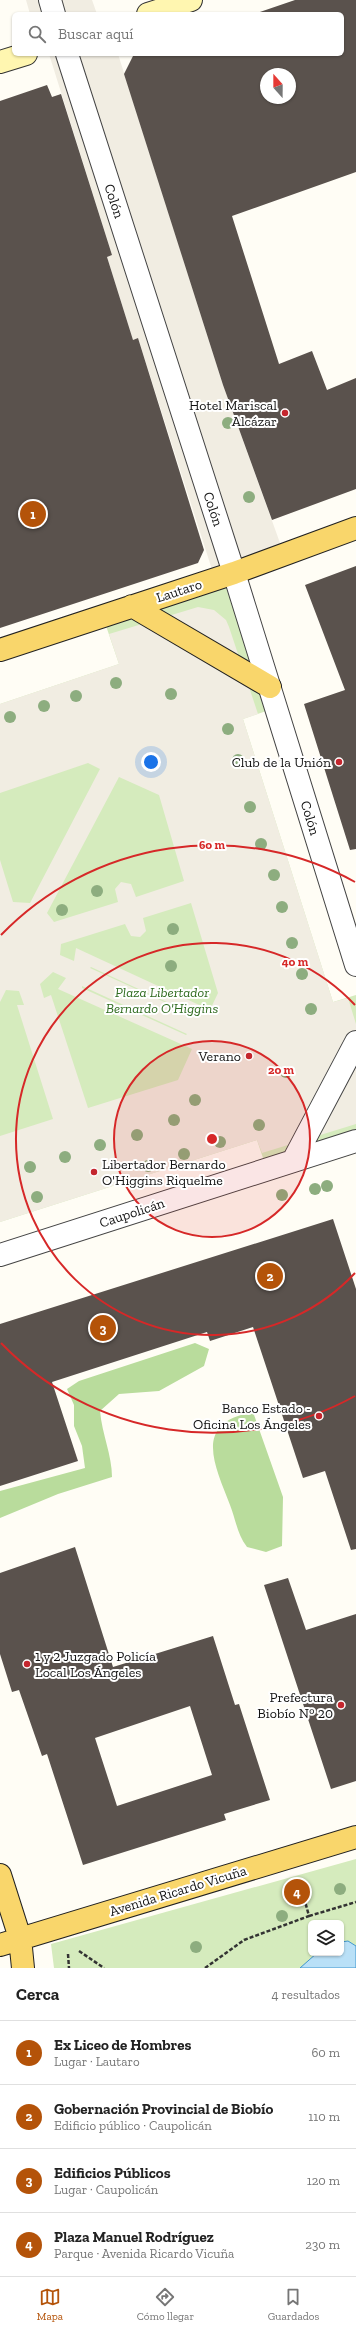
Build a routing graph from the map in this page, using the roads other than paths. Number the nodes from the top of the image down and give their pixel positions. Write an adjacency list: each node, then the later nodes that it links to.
1 (50, 0): 3 (street)
2 (191, 0): 4 (main road)
3 (53, 12)
4 (154, 12)
5 (20, 56): 7 (main road)
6 (68, 56): 9 (street, Colón)
7 (0, 62)
8 (356, 528): 9 (main road, Lautaro)
9 (234, 573): 10 (main road, Lautaro); 12 (street, Colón)
10 (132, 606): 11 (main road, Lautaro); 12 (main road)
11 (0, 650)
12 (270, 687): 13 (street, Colón)
13 (356, 966)
14 (356, 1042): 16 (street)
15 (356, 1141): 16 (street, Caupolicán)
16 (293, 1161): 17 (street, Caupolicán)
17 (0, 1255)
18 (356, 1837): 20 (main road, Avenida Ricardo Vicuña)
19 (0, 1875): 20 (main road)
20 (20, 1938): 21 (main road, Avenida Ricardo Vicuña); 22 (main road)
21 (0, 1945)
22 (23, 1968)

